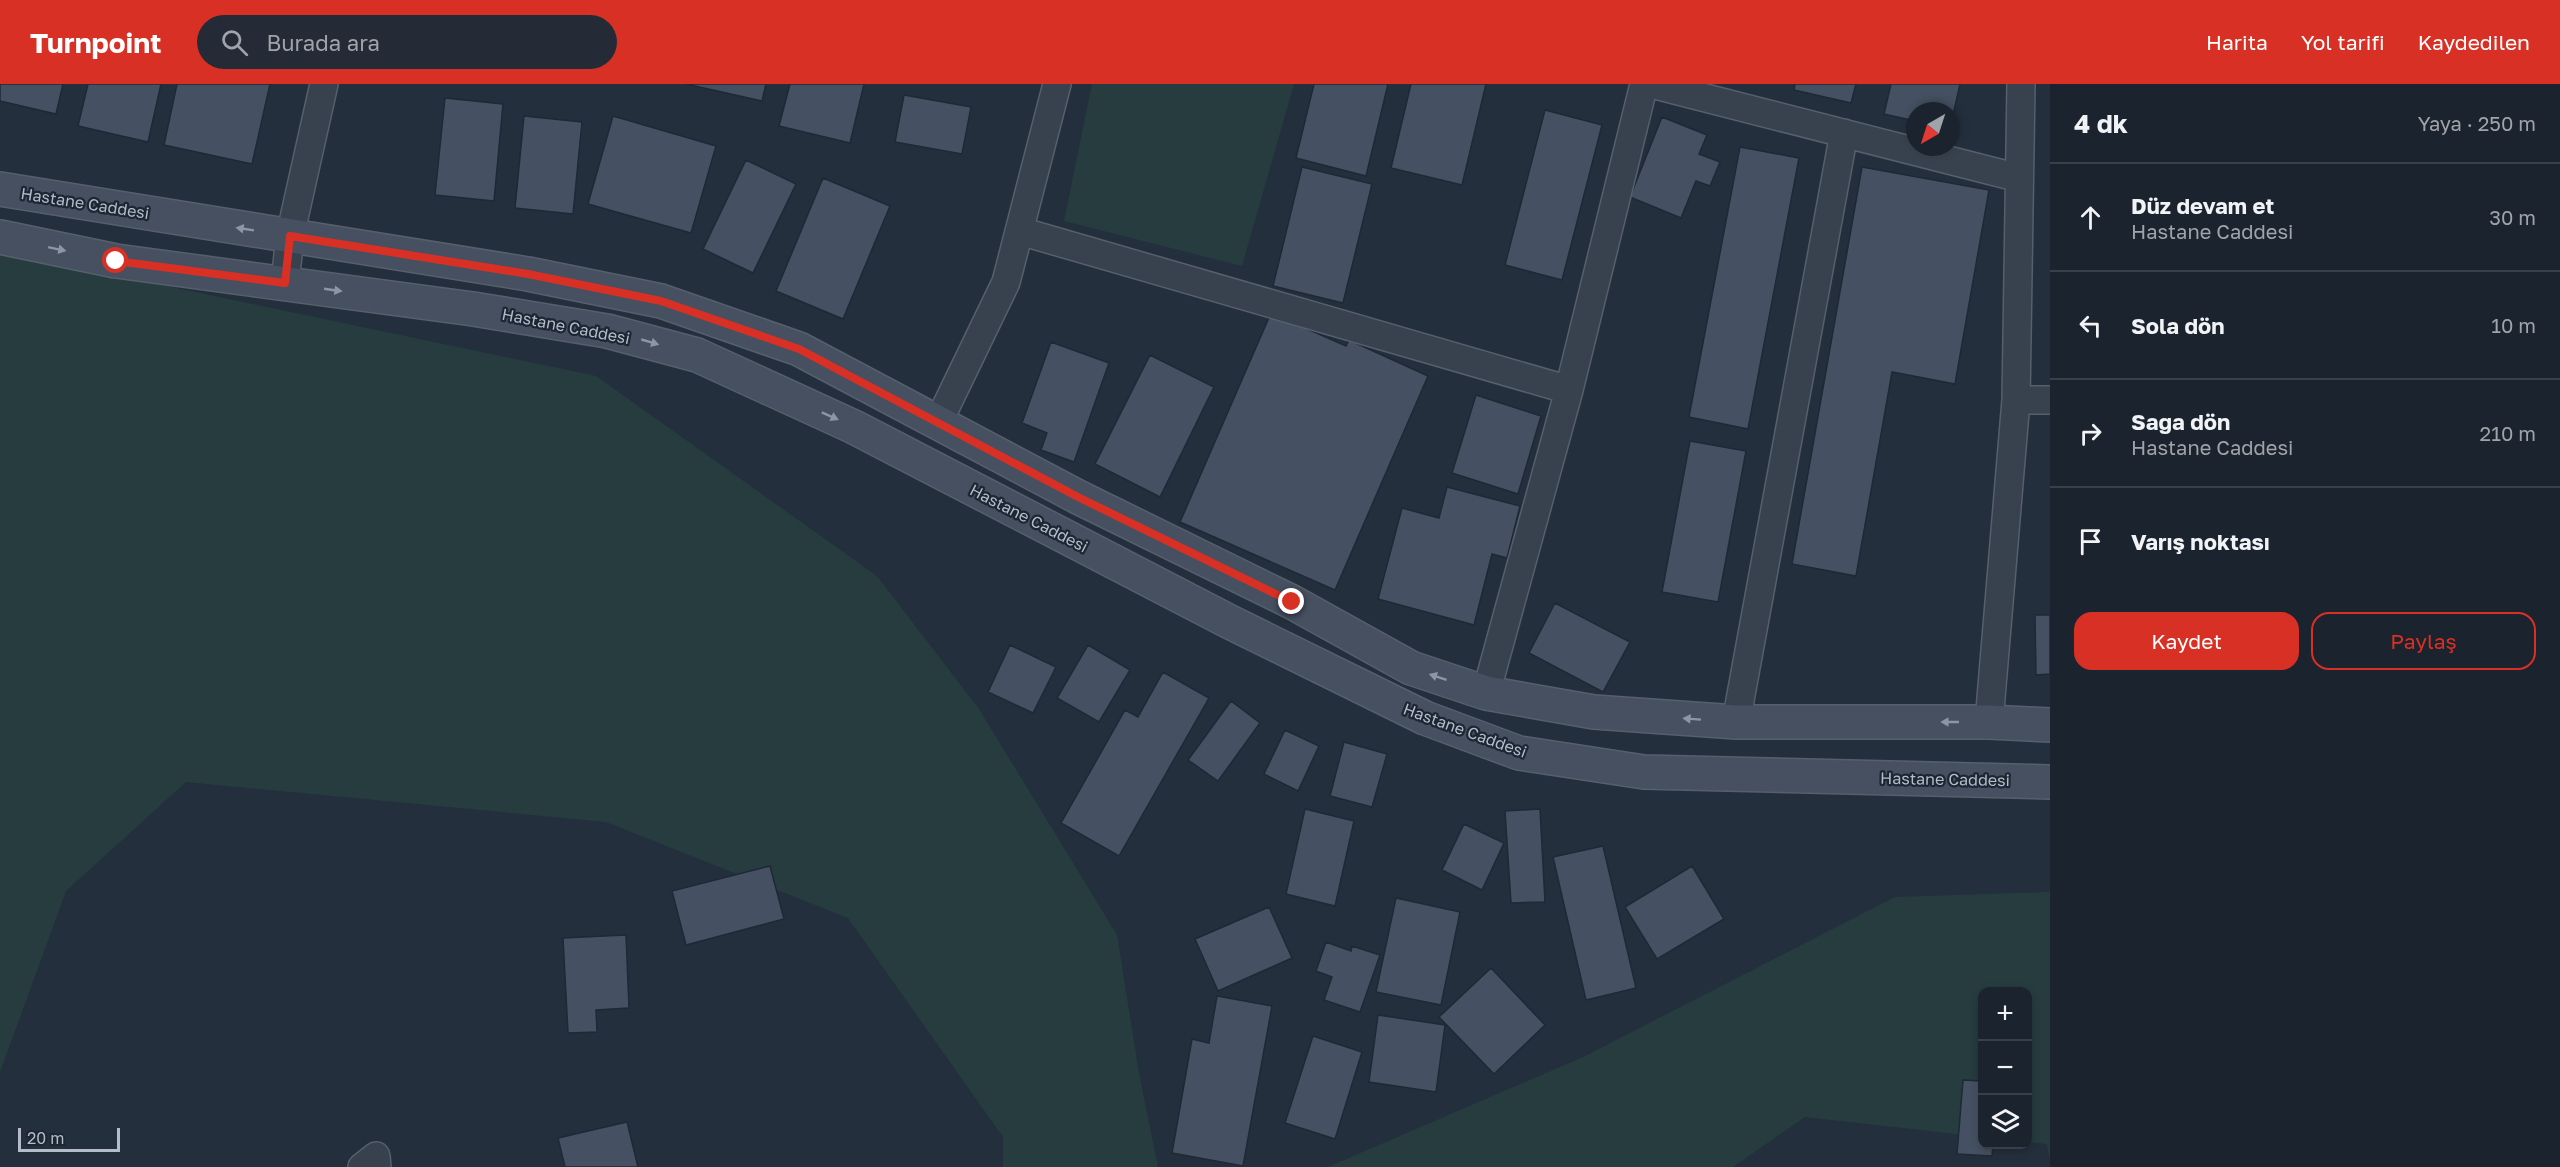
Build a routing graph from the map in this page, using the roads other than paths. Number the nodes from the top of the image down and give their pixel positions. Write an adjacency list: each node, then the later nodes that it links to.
1 (324, 84): 10 (street)
2 (1057, 84): 9 (street)
3 (1644, 84): 13 (street)
4 (1651, 84): 6 (street)
5 (2021, 84): 7 (street)
6 (1844, 133): 7 (street); 18 (street)
7 (2019, 178): 14 (street)
8 (0, 189): 10 (main road, Hastane Caddesi, one-way to 8)
9 (1020, 231): 13 (street); 16 (street)
10 (290, 236): 12 (street); 16 (main road, Hastane Caddesi)
11 (0, 237): 12 (main road, Hastane Caddesi, one-way to 12)
12 (285, 283): 21 (main road, Hastane Caddesi, one-way to 21)
13 (1569, 390): 17 (street)
14 (2016, 400): 15 (street); 19 (street)
15 (2050, 400)
16 (938, 423): 17 (main road, Hastane Caddesi, one-way to 16)
17 (1486, 693): 18 (main road, Hastane Caddesi, one-way to 17)
18 (1736, 722): 19 (main road, Hastane Caddesi, one-way to 18)
19 (1989, 722): 20 (main road, Hastane Caddesi)
20 (2050, 725)
21 (2050, 782)
22 (362, 1167): 23 (street)
23 (377, 1167)

